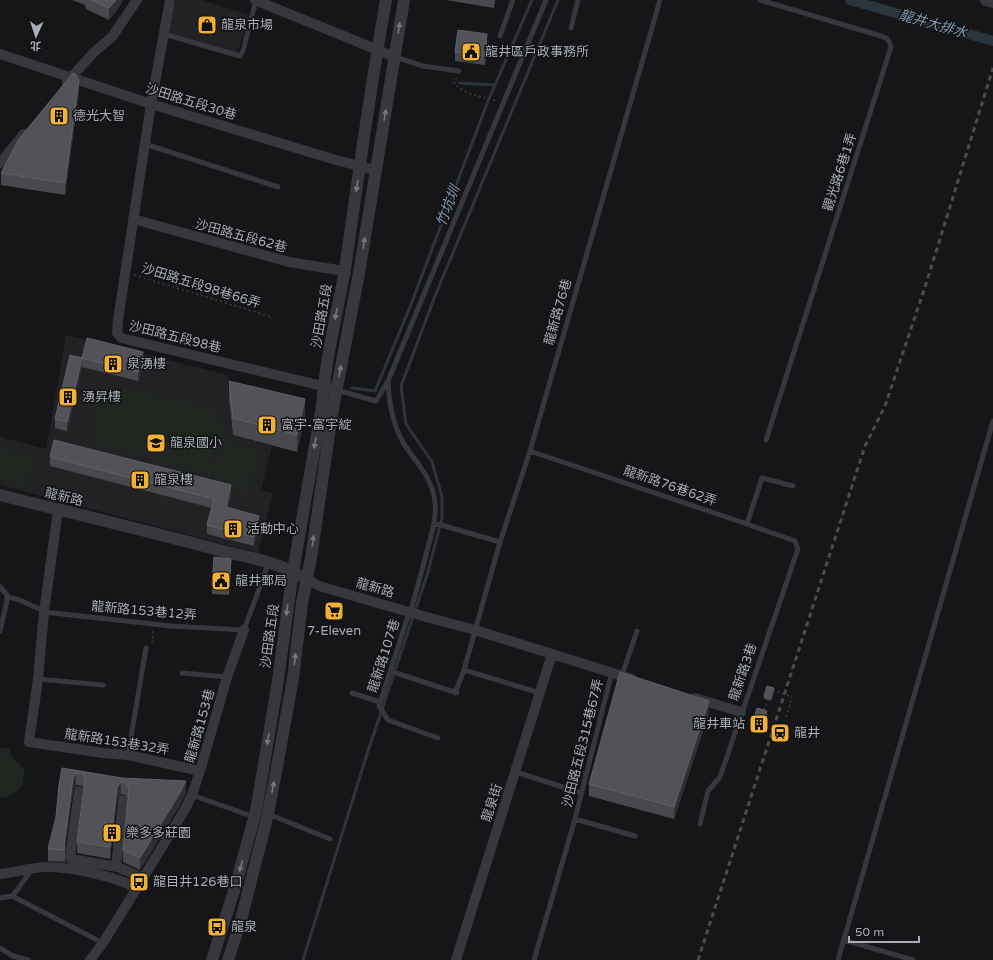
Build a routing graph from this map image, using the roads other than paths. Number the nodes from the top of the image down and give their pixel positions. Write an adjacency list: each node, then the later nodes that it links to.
1 (137, 0): 20 (street)
2 (170, 0): 14 (street, 沙田路五段98巷)
3 (255, 0): 14 (lane); 16 (street)
4 (386, 0): 16 (street, 沙田路五段)
5 (404, 0): 18 (street, 沙田路五段, one-way to 5)
6 (513, 0): 15 (lane)
7 (546, 0): 31 (lane)
8 (578, 0): 13 (lane)
9 (660, 0): 37 (lane, 龍新路76巷)
10 (760, 0): 36 (lane, 觀光路6巷1弄)
11 (986, 0): 12 (street)
12 (993, 2)
13 (571, 28)
14 (164, 34): 22 (street, 沙田路五段98巷)
15 (500, 36)
16 (377, 50): 18 (street); 26 (street, 沙田路五段)
17 (0, 54): 20 (street, 沙田路五段30巷)
18 (395, 57): 19 (lane); 27 (street, 沙田路五段, one-way to 18)
19 (460, 71)
20 (71, 77): 21 (street); 22 (street, 沙田路五段30巷)
21 (61, 90)
22 (152, 104): 24 (street, 沙田路五段98巷); 26 (street, 沙田路五段30巷)
23 (30, 126): 25 (street)
24 (145, 144): 28 (lane); 29 (street, 沙田路五段98巷)
25 (0, 163)
26 (360, 166): 27 (street, 沙田路五段30巷); 30 (street, 沙田路五段, one-way to 30)
27 (375, 170): 33 (street, 沙田路五段, one-way to 27)
28 (278, 187)
29 (133, 219): 30 (street, 沙田路五段62巷); 32 (street, 沙田路五段98巷)
30 (344, 271): 32 (street, 沙田路五段, one-way to 32)
31 (388, 381): 33 (lane); 41 (lane, 龍新路107巷)
32 (323, 386): 33 (street, 沙田路五段98巷); 46 (street, 沙田路五段, one-way to 46)
33 (337, 390): 47 (street, 沙田路五段, one-way to 33)
34 (993, 421): 35 (lane)
35 (992, 427): 91 (lane)
36 (766, 440)
37 (530, 451): 42 (lane, 龍新路76巷62弄); 43 (lane, 龍新路76巷)
38 (793, 486): 42 (lane)
39 (0, 495): 40 (street, 龍新路)
40 (58, 510): 45 (street, 龍新路); 50 (street)
41 (435, 523): 43 (lane); 51 (lane, 龍新路107巷)
42 (747, 524): 44 (lane, 龍新路76巷62弄)
43 (500, 542): 53 (lane, 龍新路76巷)
44 (798, 549): 70 (lane, 龍新路3巷)
45 (270, 562): 46 (street, 龍新路); 52 (lane, 龍新路153巷)
46 (293, 572): 47 (street, 龍新路); 79 (street, 沙田路五段, one-way to 79)
47 (306, 579): 51 (street, 龍新路); 79 (street, 沙田路五段, one-way to 47)
48 (0, 587): 49 (lane)
49 (7, 597): 50 (lane, 龍新路153巷12弄); 54 (lane)
50 (44, 611): 52 (lane, 龍新路153巷12弄); 63 (street)
51 (413, 614): 53 (street, 龍新路); 59 (lane, 龍新路107巷)
52 (244, 630): 62 (street, 龍新路153巷)
53 (475, 630): 57 (street, 龍新路); 58 (lane, 龍新路76巷)
54 (0, 631)
55 (637, 631): 61 (lane, 沙田路五段315巷67弄)
56 (146, 648): 72 (lane)
57 (552, 654): 61 (street, 龍新路); 67 (street, 龍泉街)
58 (464, 670): 59 (lane, 龍新路76巷); 67 (lane)
59 (391, 671): 69 (lane, 龍新路107巷)
60 (182, 673): 62 (lane)
61 (617, 674): 64 (street, 龍新路); 76 (lane, 沙田路五段315巷67弄)
62 (227, 677): 73 (street, 龍新路153巷)
63 (38, 679): 65 (lane); 72 (street, 龍新路153巷32弄)
64 (644, 682)
65 (103, 685)
66 (352, 693): 69 (lane)
67 (540, 693): 74 (street, 龍泉街)
68 (689, 696): 70 (street)
69 (380, 704): 71 (lane)
70 (741, 712): 81 (lane, 龍新路3巷)
71 (438, 738)
72 (128, 755): 73 (street, 龍新路153巷32弄)
73 (200, 771): 77 (street, 龍新路153巷)
74 (516, 772): 76 (lane); 98 (street, 龍泉街)
75 (79, 791): 84 (street)
76 (581, 793): 80 (lane, 沙田路五段315巷67弄)
77 (192, 795): 79 (lane); 87 (street, 龍新路153巷)
78 (123, 800): 84 (street)
79 (263, 818): 83 (lane); 96 (street, 沙田路五段, one-way to 96); 97 (street, 沙田路五段)
80 (575, 818): 82 (lane, 沙田路五段315巷67弄); 99 (lane, 沙田路五段315巷67弄)
81 (700, 824)
82 (636, 836)
83 (330, 839)
84 (116, 867): 87 (street)
85 (32, 870): 86 (street); 88 (street); 89 (lane)
86 (0, 874)
87 (143, 878): 88 (street, 龍新路153巷)
88 (137, 888): 92 (street, 龍新路153巷)
89 (12, 896): 90 (lane); 92 (lane)
90 (0, 898)
91 (844, 940): 100 (lane); 101 (lane)
92 (103, 943): 95 (street, 龍新路153巷)
93 (0, 948): 94 (lane)
94 (28, 960)
95 (90, 960)
96 (212, 960)
97 (228, 960)
98 (456, 960)
99 (534, 960)
100 (838, 960)
101 (913, 960)

